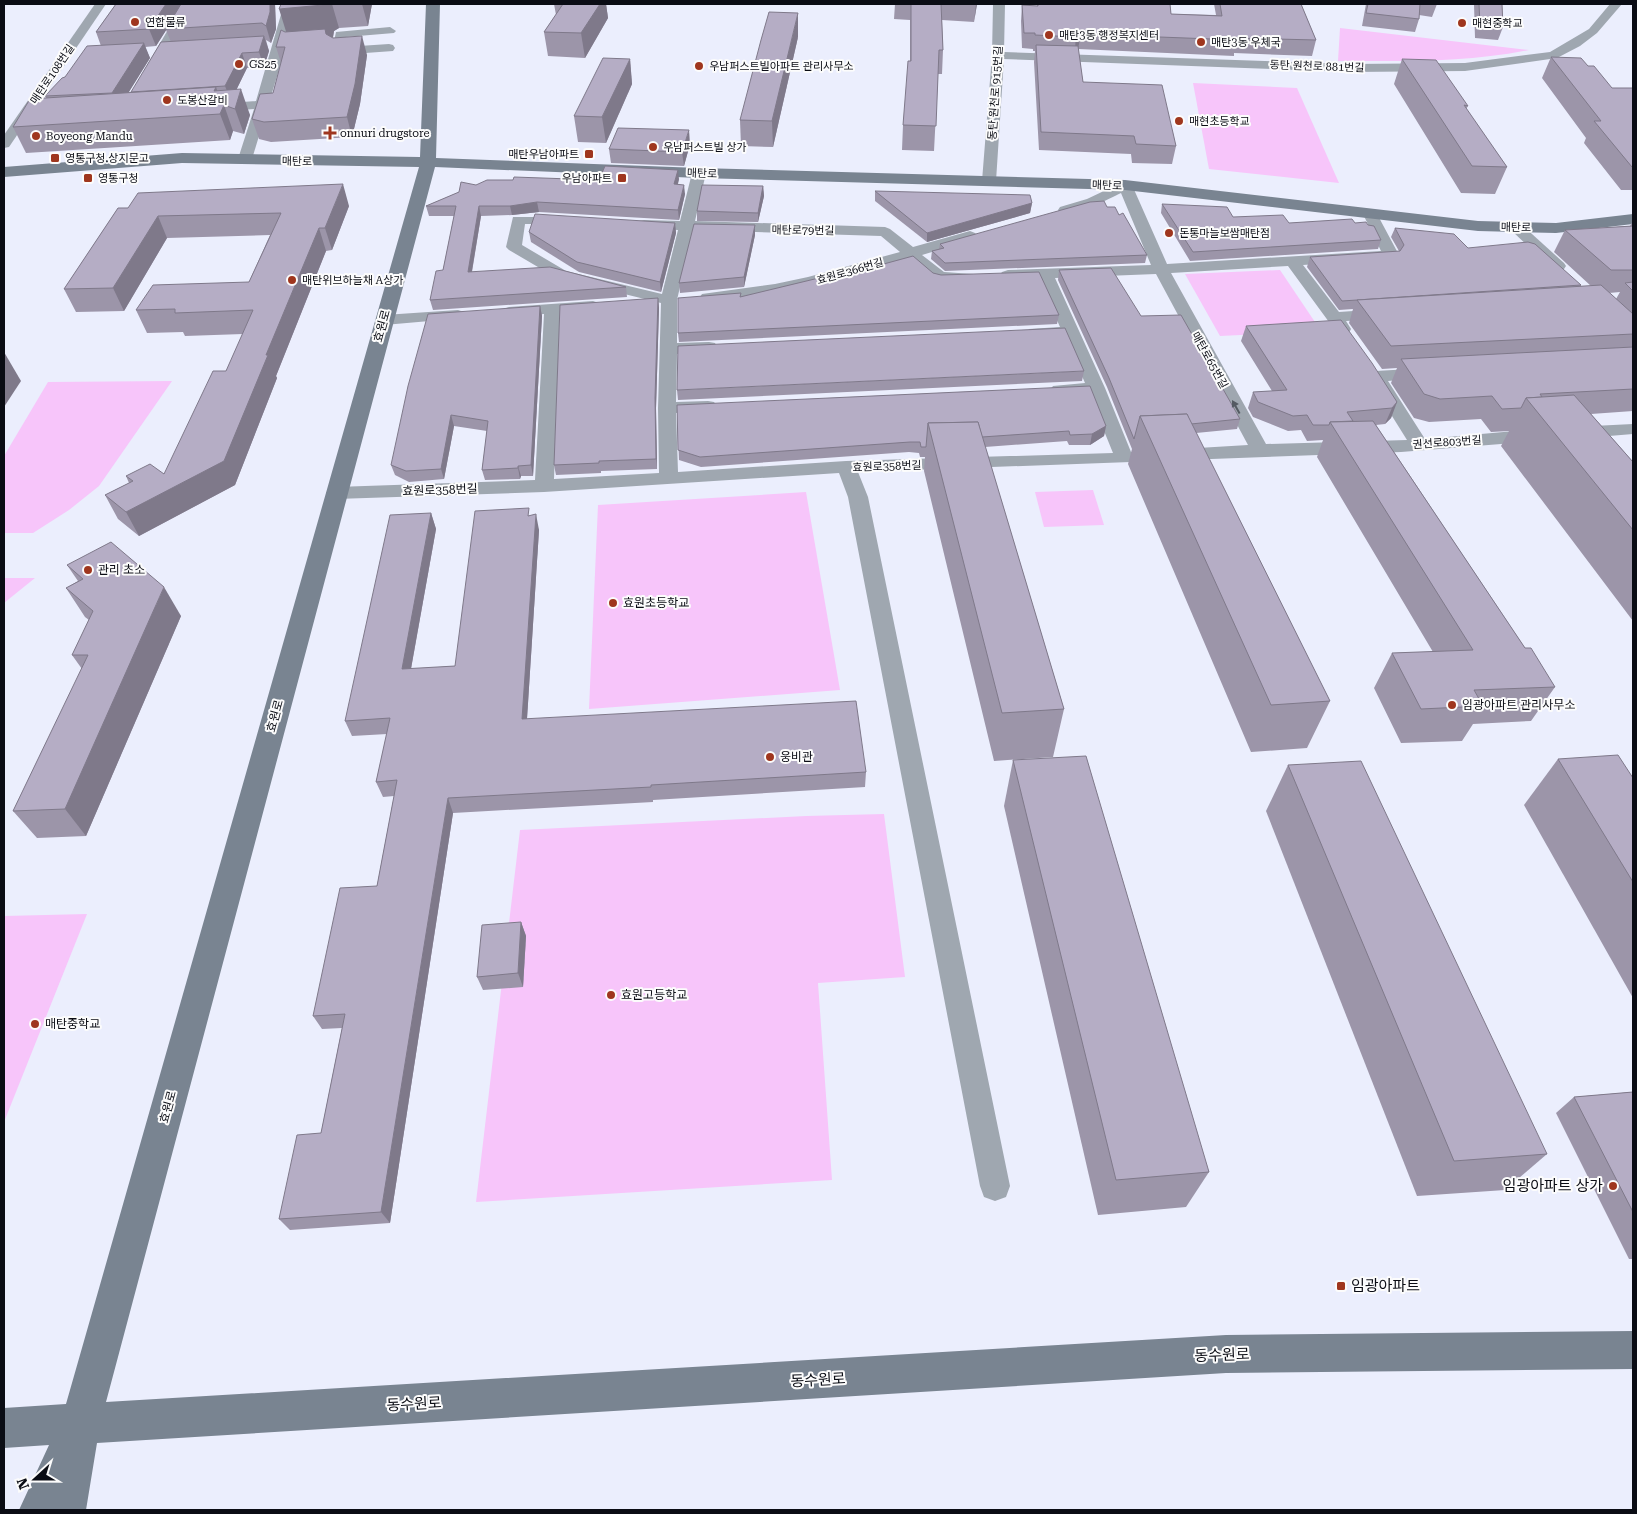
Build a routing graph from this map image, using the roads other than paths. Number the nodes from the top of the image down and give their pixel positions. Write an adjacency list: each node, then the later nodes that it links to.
1 (189, 4): 10 (street)
2 (290, 4): 14 (street)
3 (433, 4): 20 (street, 효원로)
4 (999, 4): 12 (street, 동탄 원천로 915번길)
5 (1616, 4): 12 (street, 동탄 원천로 881번길)
6 (102, 5): 17 (street, 매탄로108번길)
7 (390, 31): 8 (street)
8 (388, 48)
9 (180, 51): 10 (street)
10 (161, 52): 11 (street); 13 (street)
11 (143, 53)
12 (998, 56): 23 (street, 동탄 원천로 915번길)
13 (144, 80)
14 (261, 105): 15 (street); 19 (street)
15 (203, 109)
16 (40, 119): 17 (street)
17 (21, 120): 18 (street, 매탄로108번길)
18 (4, 144)
19 (245, 160): 20 (street, 매탄로); 21 (street, 매탄로)
20 (428, 162): 22 (street, 매탄로); 44 (street, 효원로)
21 (4, 172)
22 (699, 173): 23 (street, 매탄로); 30 (street)
23 (988, 182): 24 (street, 매탄로)
24 (1125, 185): 25 (street, 매탄로); 26 (street); 35 (street, 매탄로65번길)
25 (1369, 212): 31 (street, 매탄로); 34 (street)
26 (1054, 213)
27 (1633, 219): 31 (street, 매탄로)
28 (579, 220): 38 (street)
29 (628, 223): 30 (street, 매탄로79번길)
30 (687, 227): 33 (street, 매탄로79번길); 38 (street)
31 (1517, 228): 37 (street)
32 (988, 232): 33 (street, 효원로366번길)
33 (912, 252): 36 (street); 38 (street, 효원로366번길)
34 (1293, 262): 35 (street); 43 (street)
35 (1161, 269): 36 (street); 59 (street, 매탄로65번길, one-way to 35)
36 (1045, 274): 45 (street)
37 (1567, 274)
38 (669, 300): 39 (street, 효원로366번길); 49 (street)
39 (552, 309): 40 (street, 효원로366번길); 63 (street)
40 (493, 313)
41 (1402, 313): 43 (street)
42 (473, 314): 44 (street)
43 (1334, 317): 47 (street)
44 (384, 320): 64 (street, 효원로)
45 (1071, 331): 46 (street); 53 (street)
46 (1022, 333)
47 (1350, 339)
48 (727, 346): 49 (street)
49 (668, 349): 56 (street)
50 (1366, 361): 52 (street)
51 (1446, 372): 52 (street)
52 (1376, 376): 58 (street)
53 (1096, 388): 54 (street); 60 (street)
54 (1046, 390)
55 (727, 405): 56 (street)
56 (667, 408): 62 (street)
57 (1633, 429): 58 (street, 권선로803번길)
58 (1419, 444): 59 (street, 권선로803번길)
59 (1260, 450): 60 (street, 효원로358번길)
60 (1124, 458): 61 (street, 효원로358번길)
61 (846, 467): 62 (street, 효원로358번길); 65 (street)
62 (669, 478): 63 (street, 효원로358번길)
63 (544, 486): 64 (street, 효원로358번길)
64 (336, 493): 67 (street, 효원로)
65 (995, 1186)
66 (1633, 1350): 67 (street, 동수원로)
67 (80, 1424): 68 (street, 동수원로); 69 (street, 효원로); 70 (street, 효원로)
68 (4, 1428)
69 (40, 1510)
70 (65, 1510)

